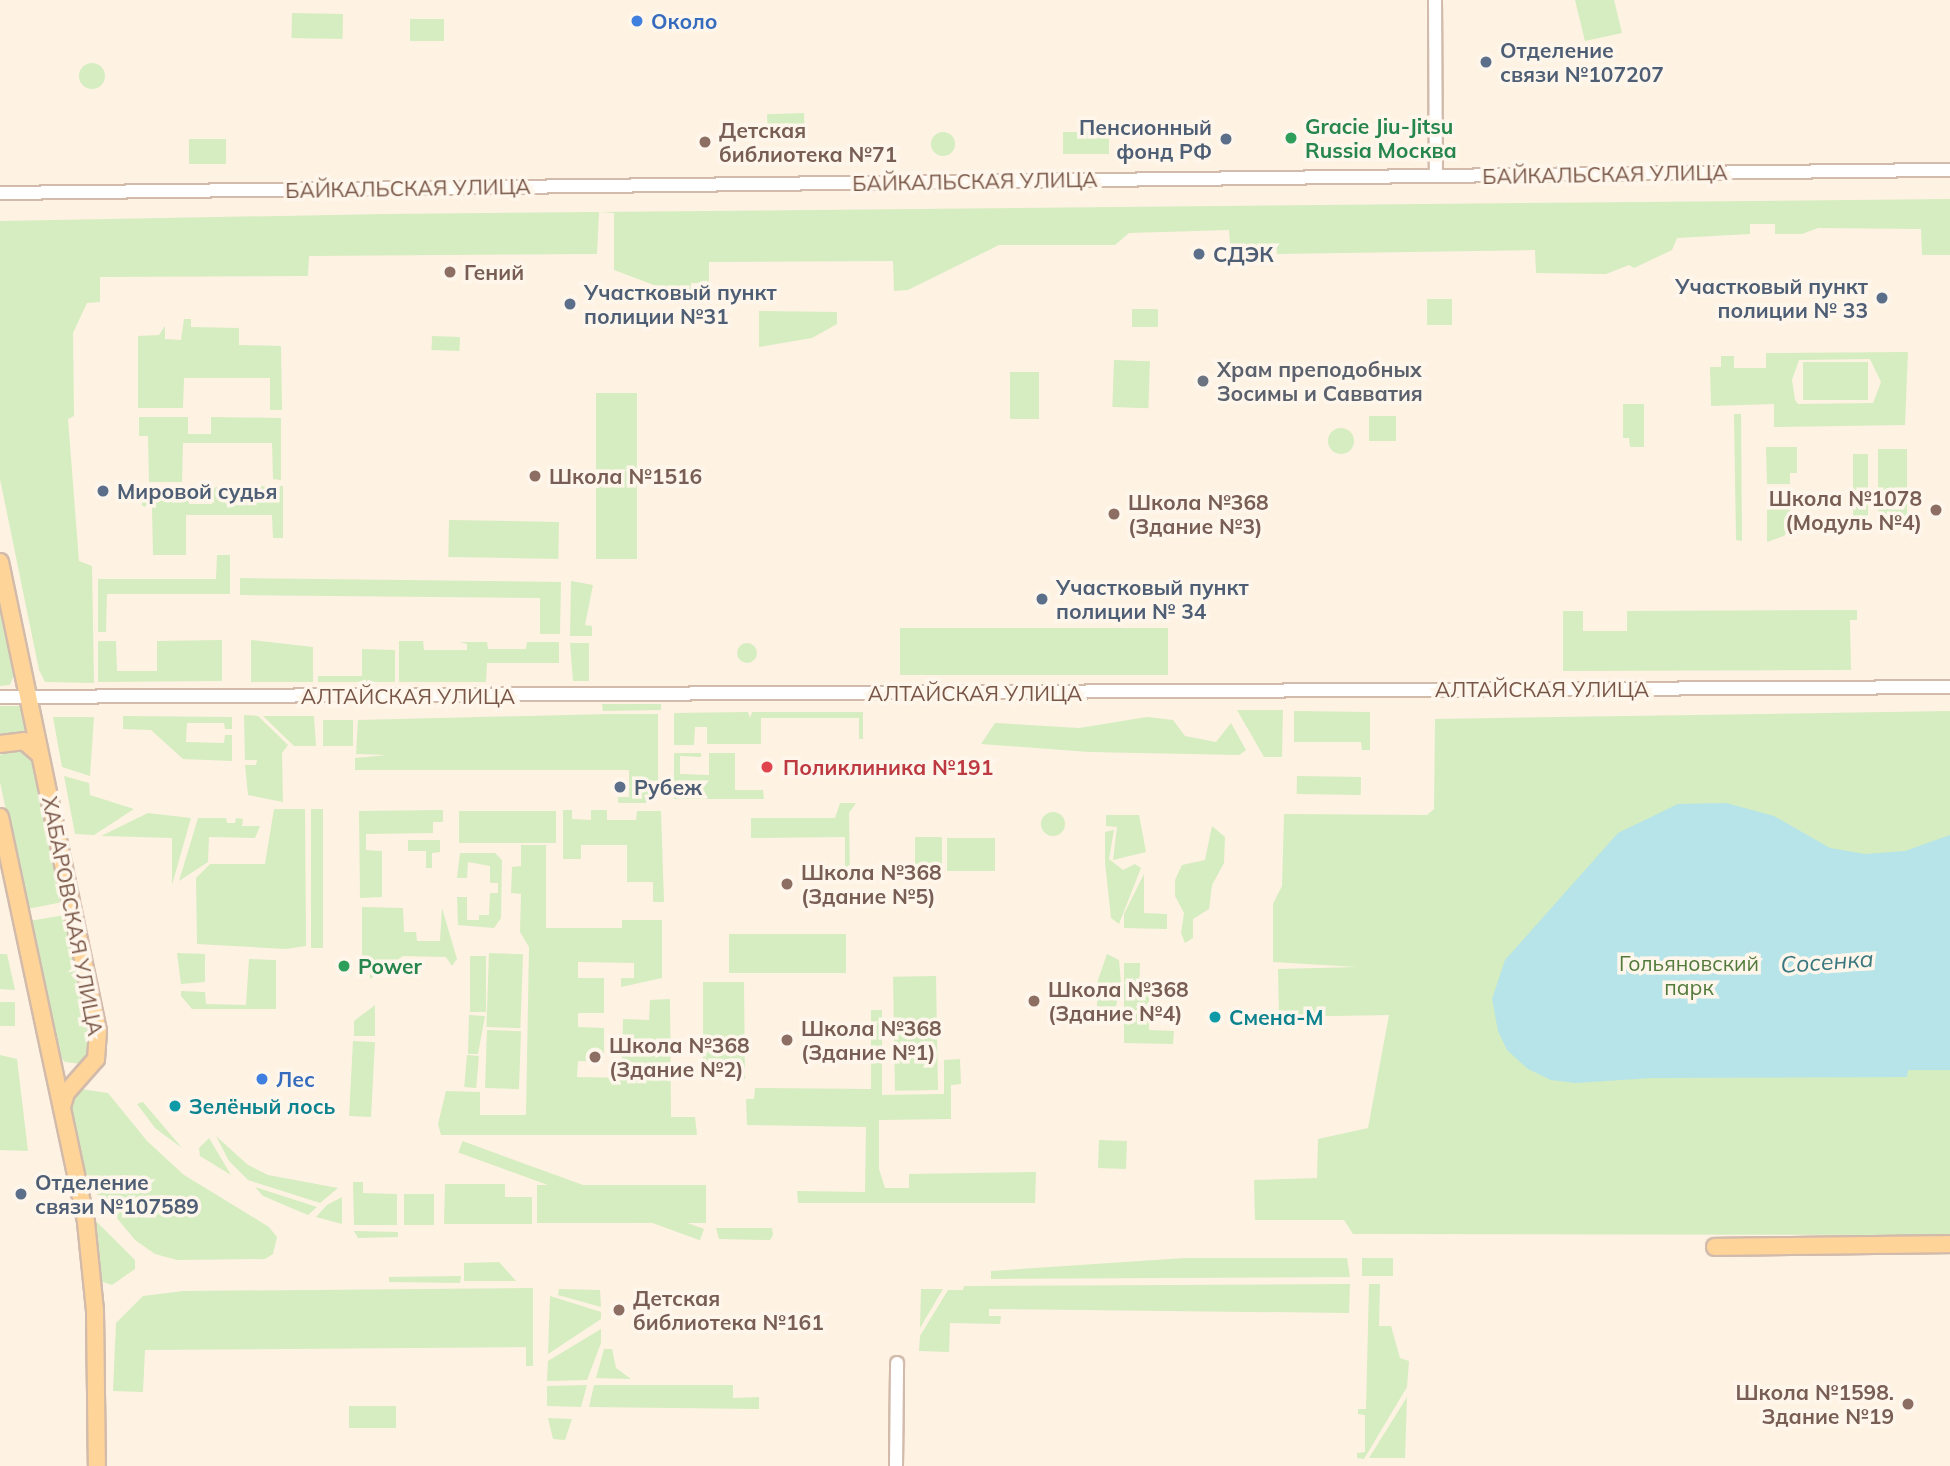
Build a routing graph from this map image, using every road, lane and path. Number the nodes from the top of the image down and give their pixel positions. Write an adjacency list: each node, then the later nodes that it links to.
1 (1435, 0): 3 (street)
2 (1950, 170): 3 (street, БАЙКАЛЬСКАЯ УЛИЦА)
3 (1436, 176): 4 (street, БАЙКАЛЬСКАЯ УЛИЦА)
4 (0, 193)
5 (0, 562): 8 (main road, ХАБАРОВСКАЯ УЛИЦА)
6 (1950, 687): 8 (street, АЛТАЙСКАЯ УЛИЦА)
7 (0, 697): 8 (street, АЛТАЙСКАЯ УЛИЦА)
8 (28, 697): 10 (main road, ХАБАРОВСКАЯ УЛИЦА)
9 (0, 744): 10 (main road)
10 (41, 758): 13 (main road, ХАБАРОВСКАЯ УЛИЦА)
11 (0, 817): 12 (main road)
12 (50, 1055): 13 (main road); 14 (main road)
13 (86, 1072): 14 (main road, ХАБАРОВСКАЯ УЛИЦА)
14 (62, 1110): 18 (main road)
15 (1950, 1244): 16 (main road)
16 (1715, 1247)
17 (897, 1363): 19 (street)
18 (97, 1466)
19 (896, 1466)

